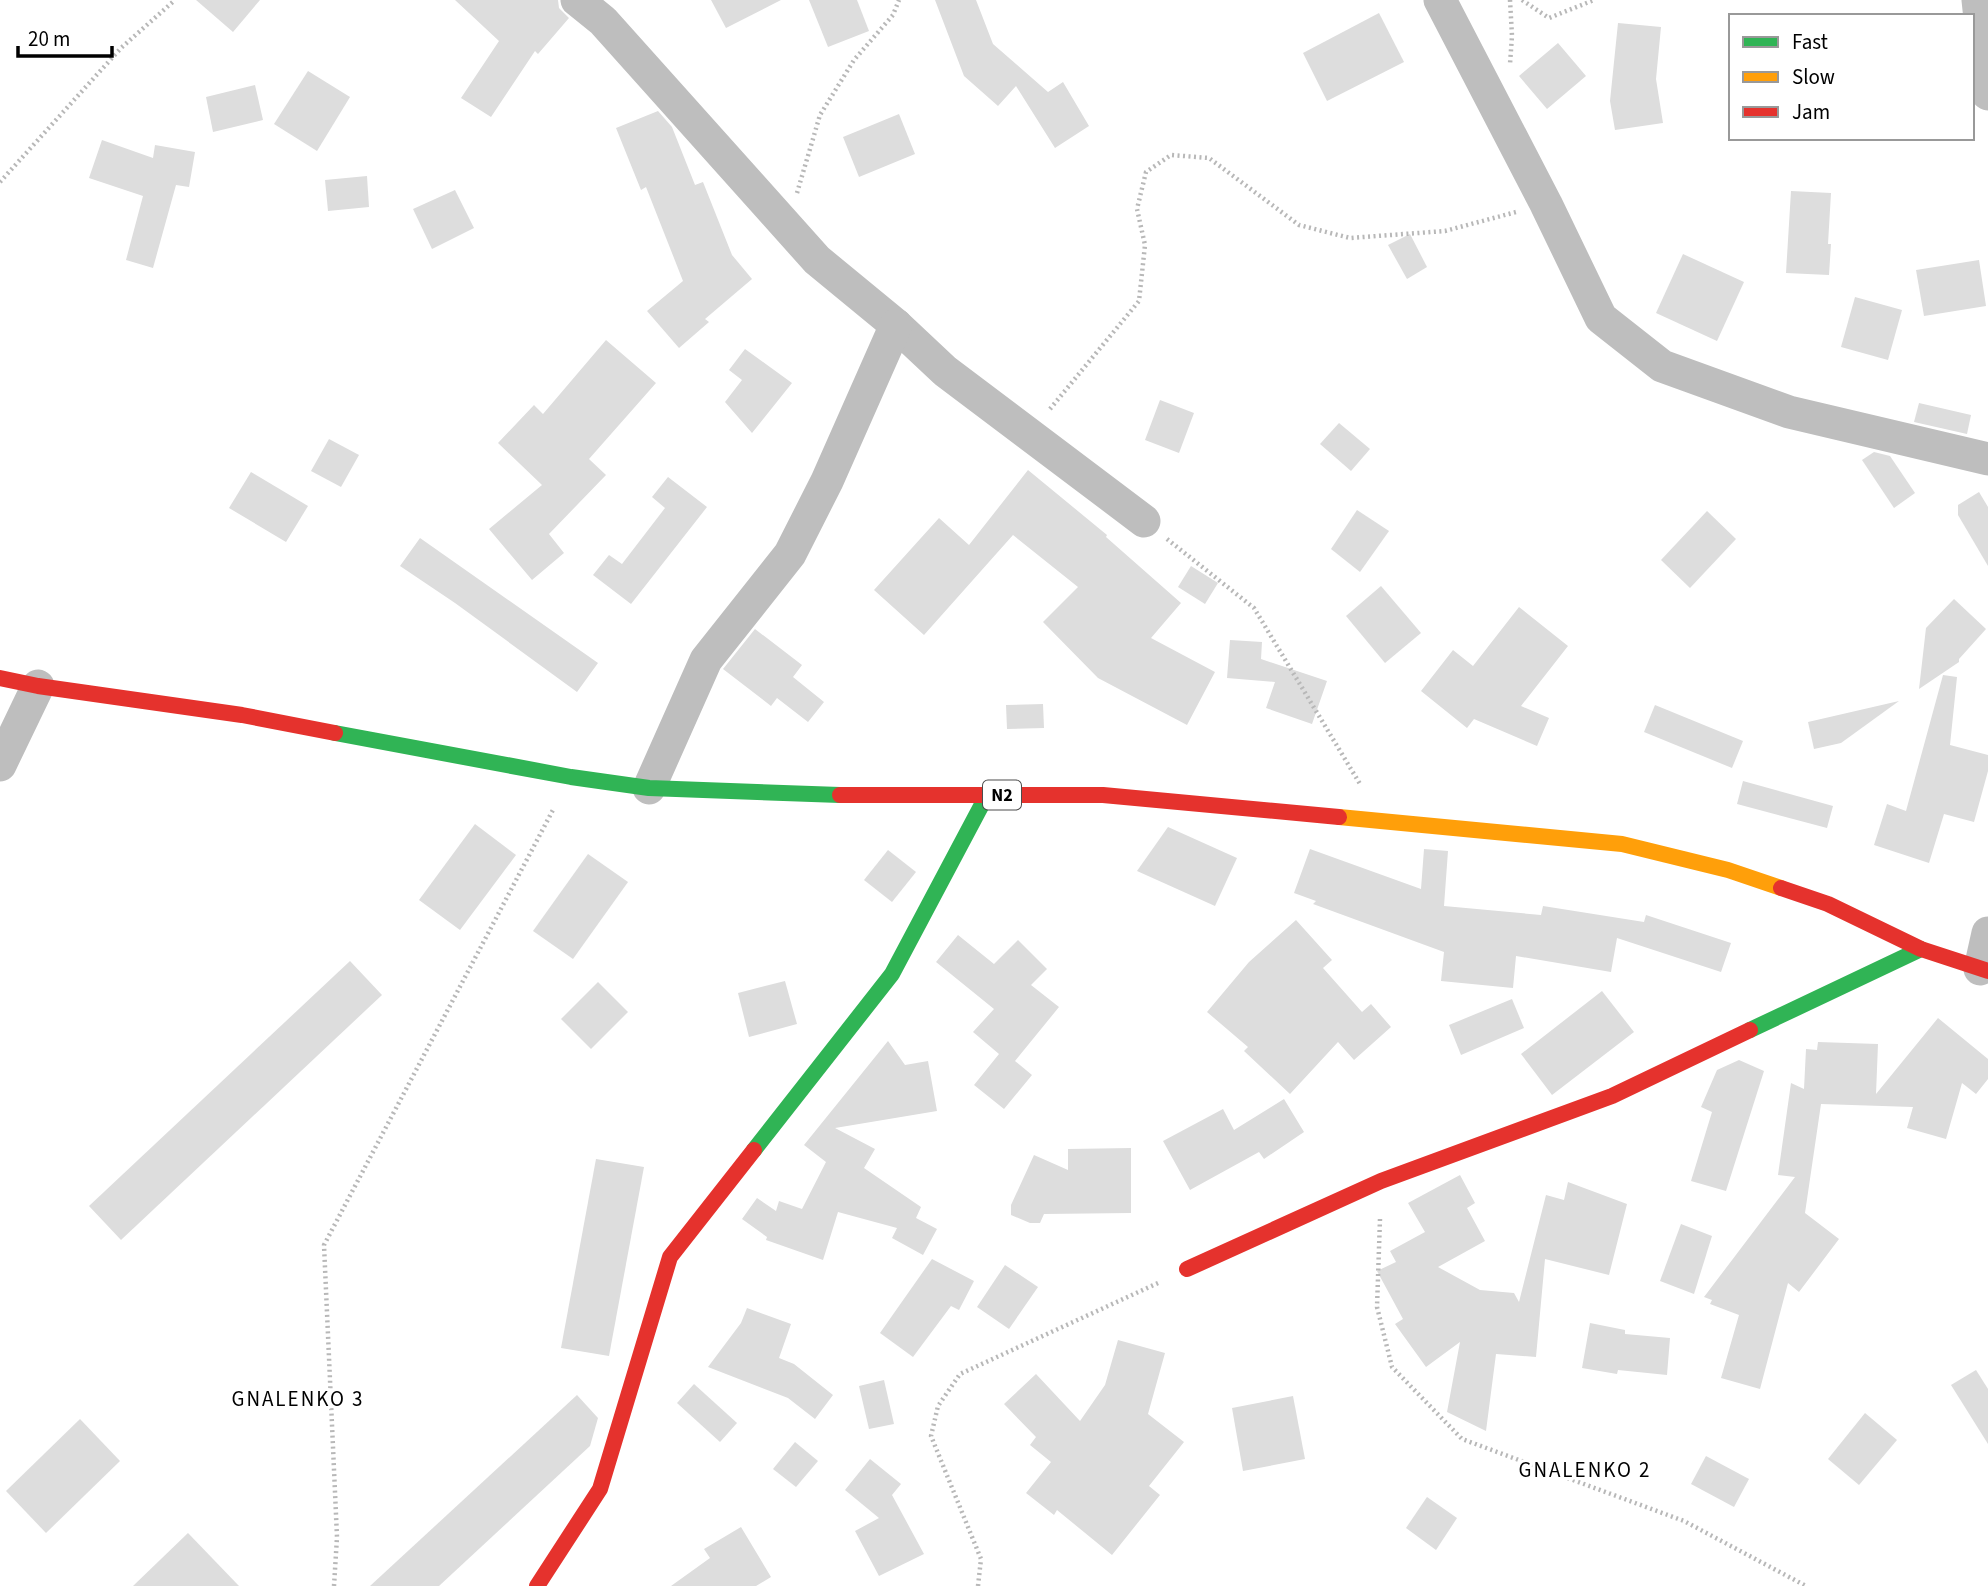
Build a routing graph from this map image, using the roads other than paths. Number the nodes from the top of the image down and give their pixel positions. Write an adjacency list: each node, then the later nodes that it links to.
1 (577, 0): 5 (street)
2 (1440, 0): 6 (street)
3 (1978, 0): 4 (street)
4 (1988, 94)
5 (896, 326): 7 (street); 11 (street)
6 (1988, 459)
7 (1144, 521)
8 (0, 678): 9 (main road, N2)
9 (38, 686): 10 (street); 11 (main road, N2)
10 (0, 765)
11 (649, 788): 12 (main road, N2)
12 (987, 795): 14 (main road, N2); 17 (main road)
13 (1988, 933): 15 (street)
14 (1921, 949): 15 (main road, N2); 16 (main road)
15 (1984, 970)
16 (1187, 1269)
17 (537, 1586)

